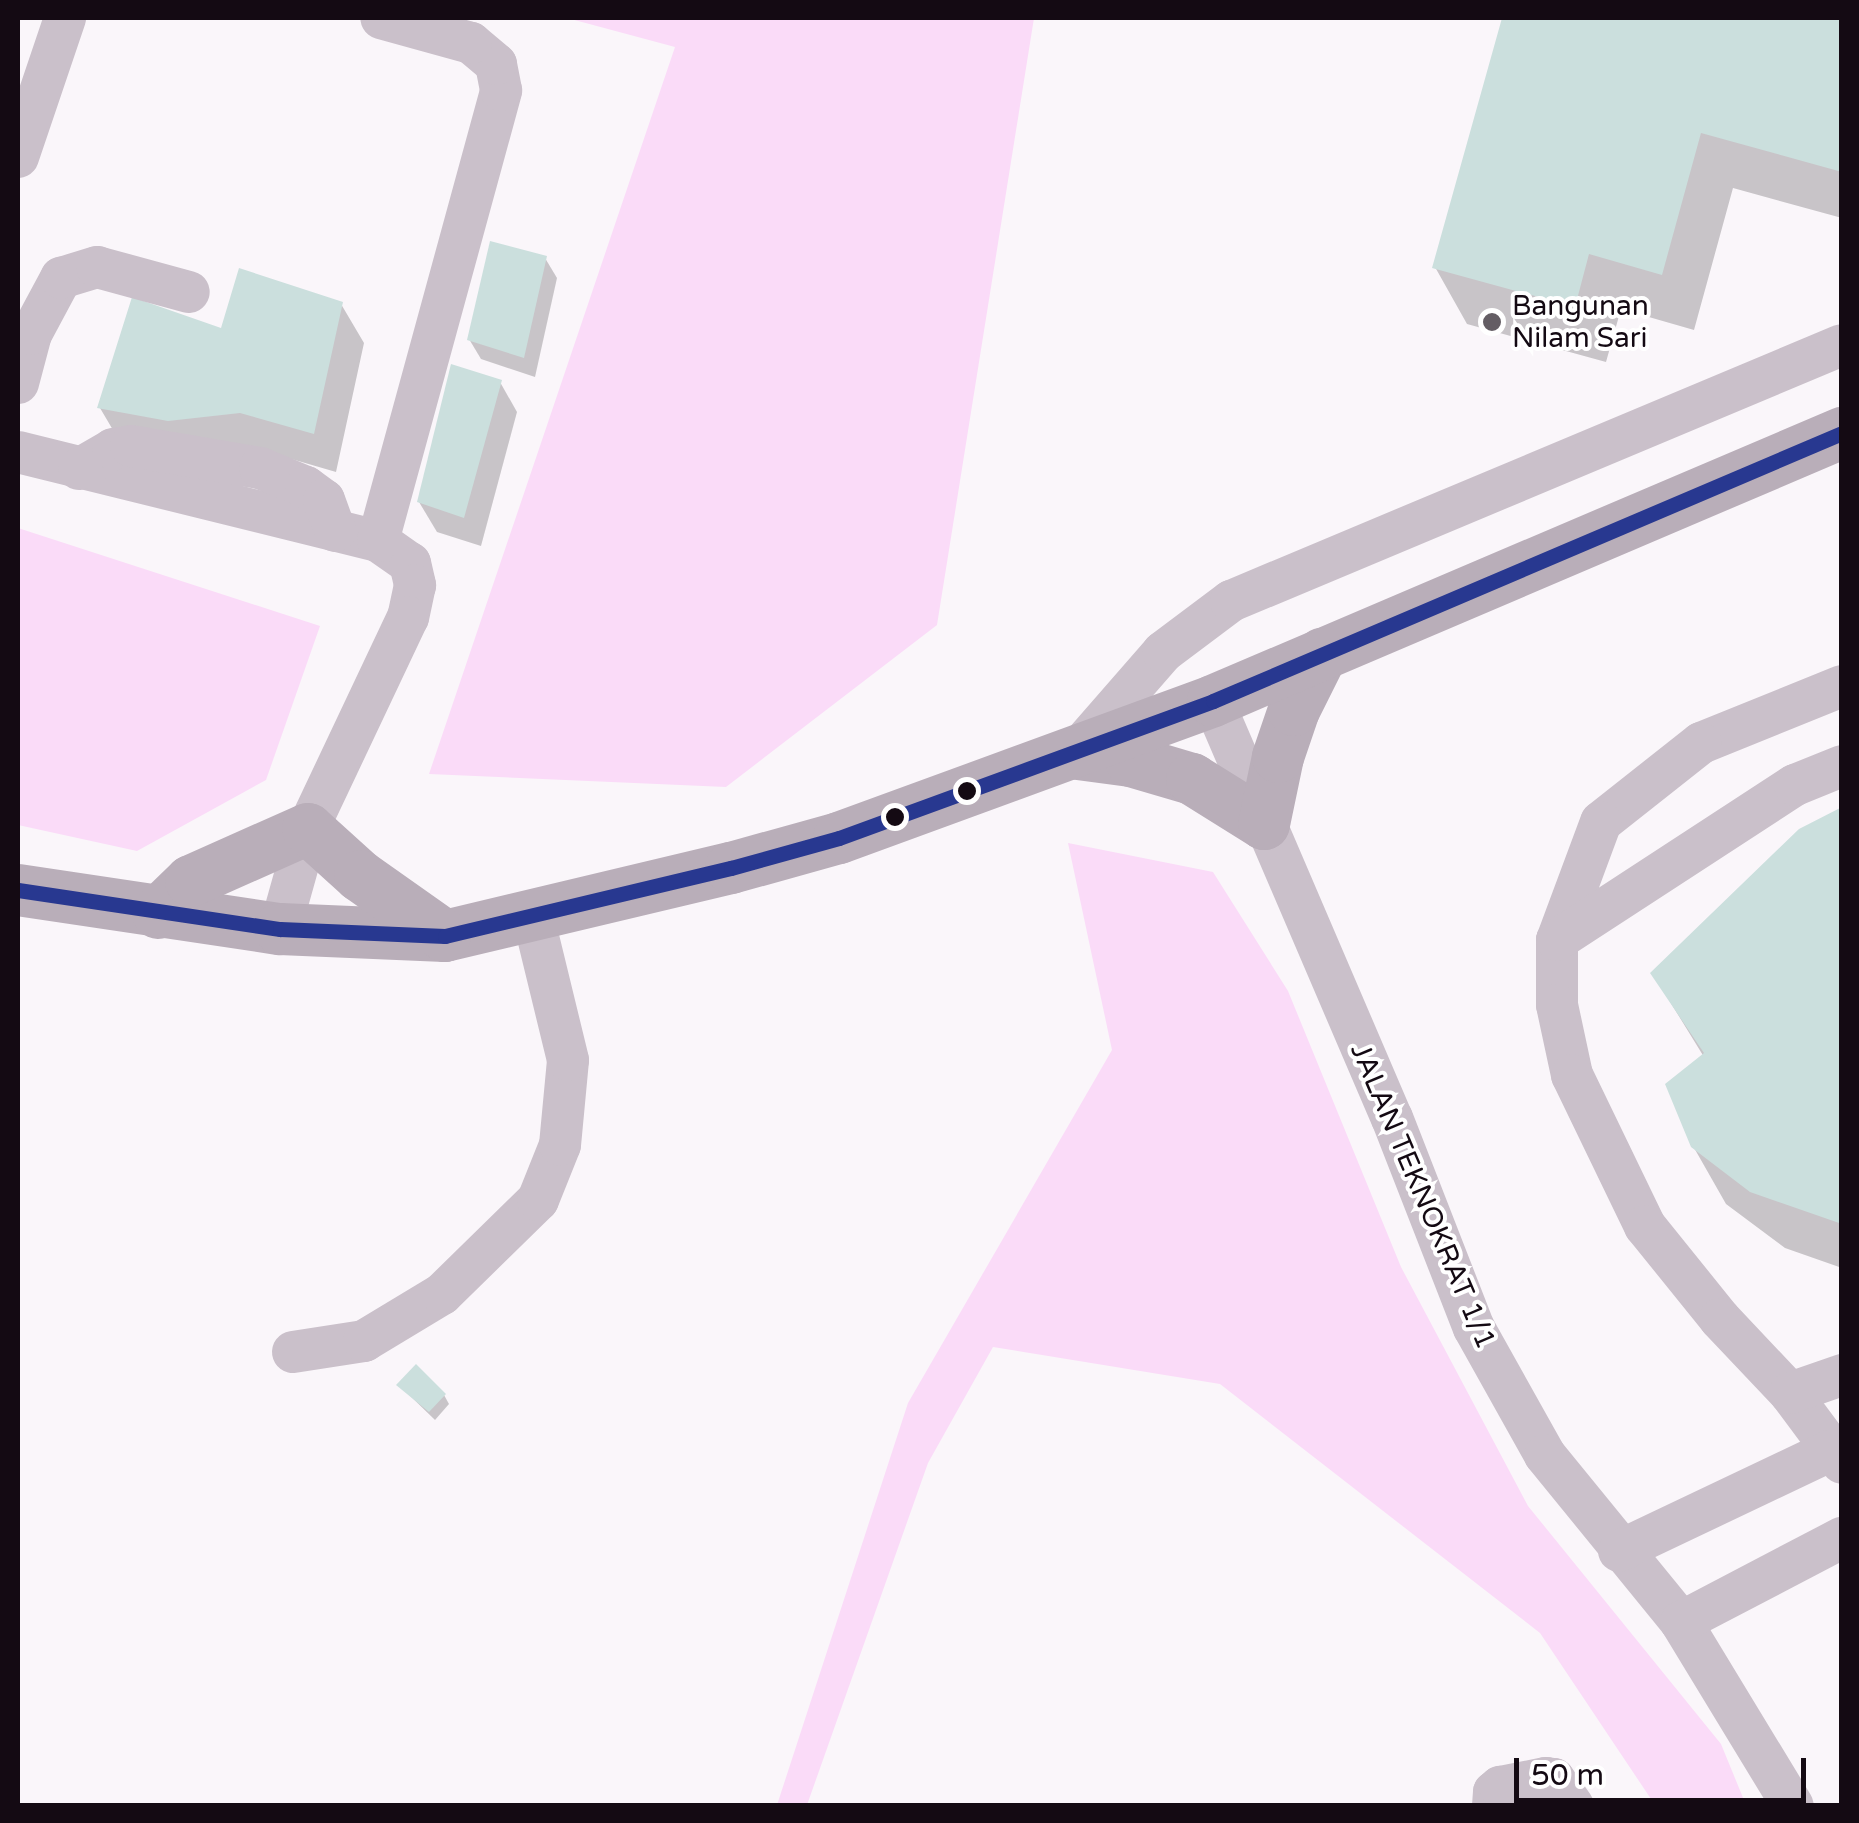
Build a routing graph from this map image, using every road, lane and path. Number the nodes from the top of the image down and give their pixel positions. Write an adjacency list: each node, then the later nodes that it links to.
1 (65, 18): 3 (street)
2 (381, 18): 9 (street)
3 (18, 157)
4 (188, 292): 6 (street)
5 (1842, 345): 13 (street)
6 (18, 383)
7 (1842, 432): 10 (main road)
8 (18, 452): 9 (street)
9 (378, 542): 16 (street)
10 (1322, 654): 12 (main road); 15 (main road)
11 (1842, 686): 22 (street)
12 (1213, 701): 13 (main road); 15 (street, JALAN TEKNOKRAT 1/1)
13 (1075, 754): 15 (main road); 18 (main road)
14 (1842, 766): 22 (street)
15 (1264, 824): 28 (street, JALAN TEKNOKRAT 1/1)
16 (308, 828): 19 (main road); 20 (street); 21 (main road)
17 (18, 890): 19 (main road)
18 (532, 912): 21 (main road); 23 (street)
19 (158, 913): 20 (main road)
20 (280, 930): 21 (main road)
21 (445, 936)
22 (1557, 940): 25 (street)
23 (293, 1352)
24 (1842, 1375): 25 (street)
25 (1790, 1393): 26 (street)
26 (1836, 1457): 28 (street)
27 (1842, 1538): 29 (street)
28 (1619, 1550): 29 (street, JALAN TEKNOKRAT 1/1)
29 (1681, 1622): 32 (street, JALAN TEKNOKRAT 1/1)
30 (1493, 1806): 31 (street)
31 (1573, 1806)
32 (1792, 1806)

